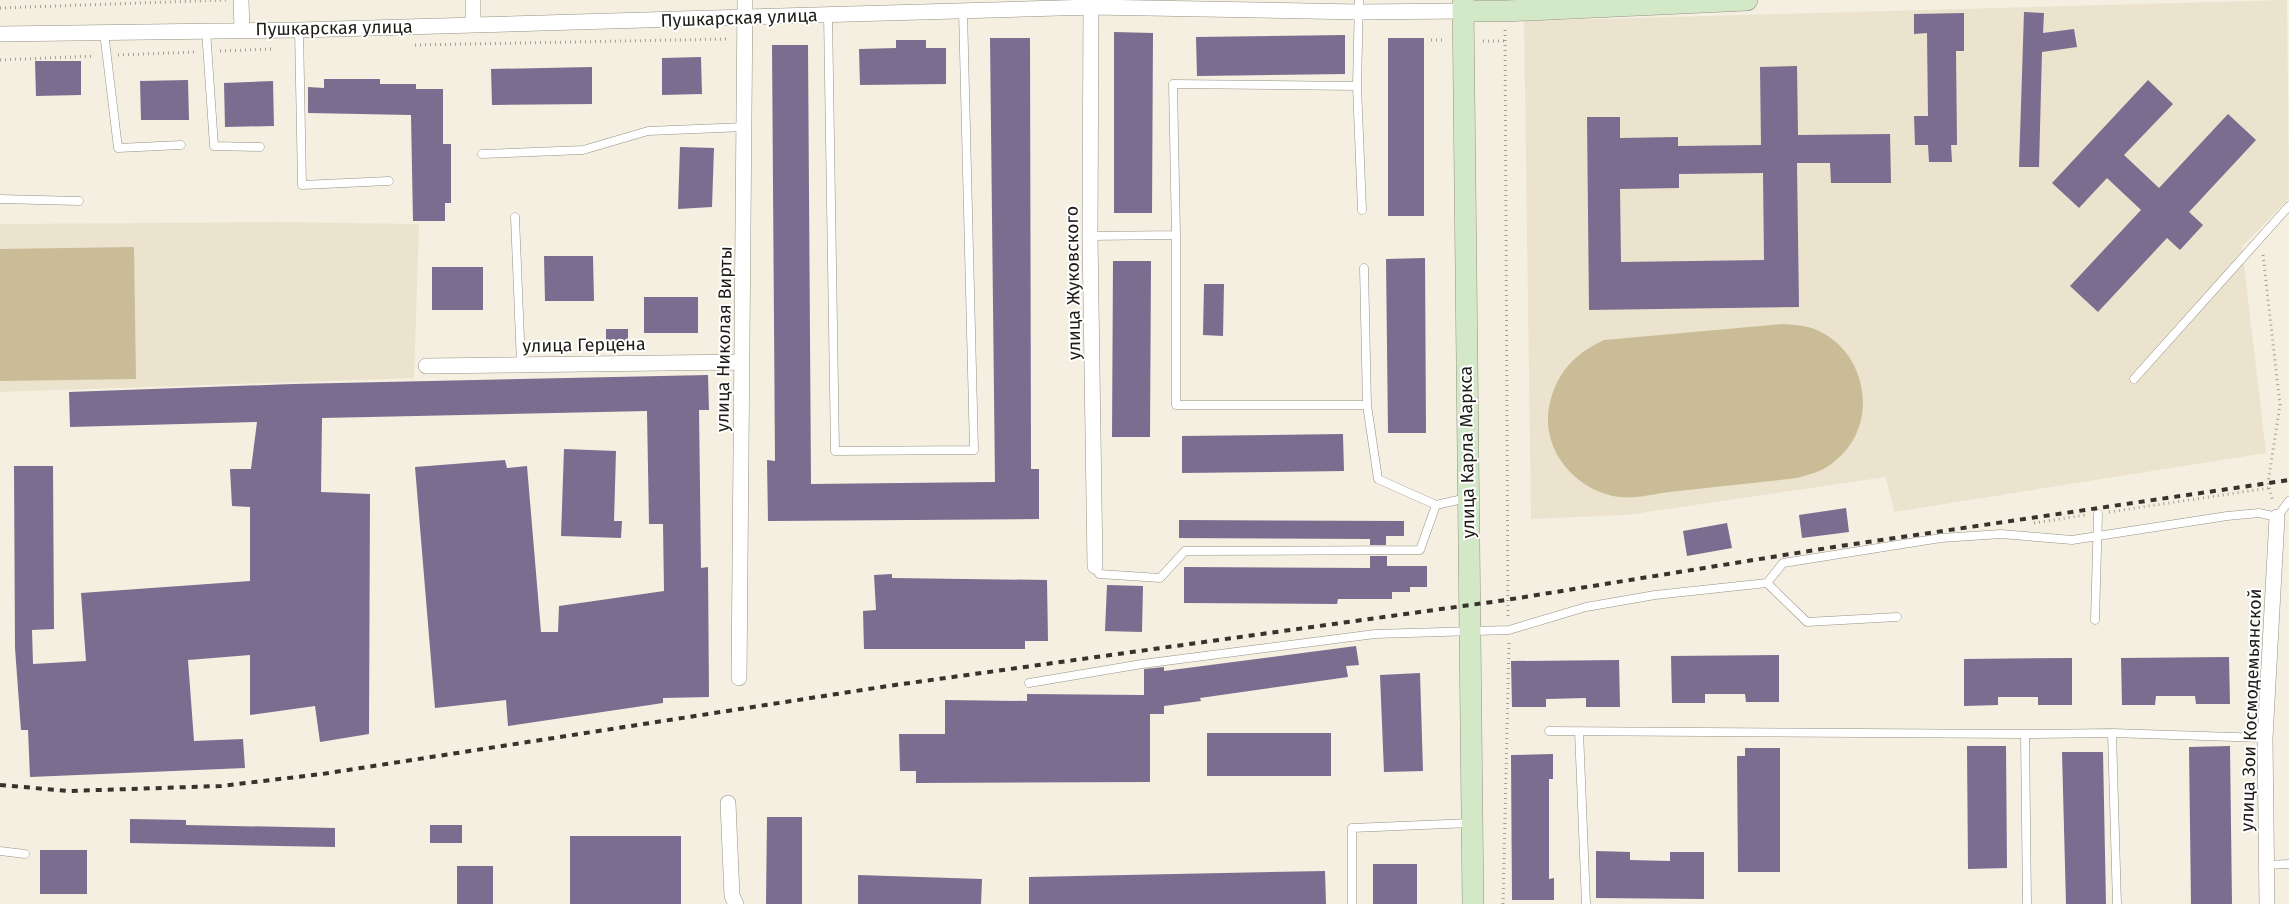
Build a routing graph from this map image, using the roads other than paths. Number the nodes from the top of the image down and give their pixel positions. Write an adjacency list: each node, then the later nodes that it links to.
1 (241, 0): 12 (street)
2 (473, 0): 11 (street)
3 (745, 0): 10 (street, улица Николая Вирты)
4 (1747, 0): 7 (main road, Пушкарская улица)
5 (1091, 3): 6 (street, Пушкарская улица); 8 (street, Пушкарская улица); 29 (street, улица Жуковского)
6 (1359, 6): 7 (street, Пушкарская улица); 17 (lane)
7 (1463, 6): 36 (main road, улица Карла Маркса)
8 (963, 11): 9 (street, Пушкарская улица); 9 (lane)
9 (828, 15): 10 (street, Пушкарская улица)
10 (745, 18): 11 (street, Пушкарская улица); 18 (street, улица Николая Вирты)
11 (473, 26): 14 (street, Пушкарская улица)
12 (242, 29): 13 (street, Пушкарская улица); 14 (street, Пушкарская улица)
13 (206, 30): 15 (street, Пушкарская улица); 20 (lane)
14 (299, 30): 22 (lane)
15 (104, 32): 16 (street, Пушкарская улица); 19 (lane)
16 (0, 34)
17 (1357, 86): 26 (lane); 28 (lane)
18 (745, 127): 21 (lane); 31 (street, улица Николая Вирты)
19 (181, 145)
20 (260, 147)
21 (482, 154)
22 (389, 181)
23 (0, 199): 24 (lane)
24 (79, 201)
25 (2289, 206): 34 (lane)
26 (1362, 210)
27 (515, 217): 32 (lane)
28 (1176, 235): 29 (lane); 35 (lane)
29 (1090, 236): 42 (street, улица Жуковского)
30 (1364, 268): 35 (lane)
31 (742, 362): 32 (street, улица Герцена); 47 (street, улица Николая Вирты)
32 (521, 364): 33 (street, улица Герцена)
33 (426, 366)
34 (2134, 378)
35 (1367, 405): 38 (lane)
36 (1467, 498): 38 (lane); 46 (main road, улица Карла Маркса)
37 (2289, 502): 40 (lane)
38 (1436, 505): 42 (lane)
39 (2098, 514): 41 (lane)
40 (2277, 517): 41 (lane); 53 (street, улица Зои Космодемьянской)
41 (2097, 538): 43 (lane); 45 (lane)
42 (1095, 566)
43 (1767, 583): 44 (lane); 46 (lane)
44 (1897, 617)
45 (2095, 620)
46 (1469, 630): 48 (lane); 55 (main road, улица Карла Маркса)
47 (739, 678)
48 (1029, 683)
49 (1549, 731): 50 (lane)
50 (1579, 731): 51 (lane); 63 (lane)
51 (2025, 734): 52 (lane); 64 (lane)
52 (2112, 734): 53 (lane); 65 (lane)
53 (2265, 738): 59 (street, улица Зои Космодемьянской)
54 (728, 803): 60 (street)
55 (1471, 824): 61 (lane); 62 (main road, улица Карла Маркса)
56 (0, 851): 57 (lane)
57 (26, 854)
58 (2289, 864): 59 (lane)
59 (2266, 866): 66 (street, улица Зои Космодемьянской)
60 (736, 904)
61 (1352, 904)
62 (1473, 904)
63 (1586, 904)
64 (2027, 904)
65 (2117, 904)
66 (2267, 904)

